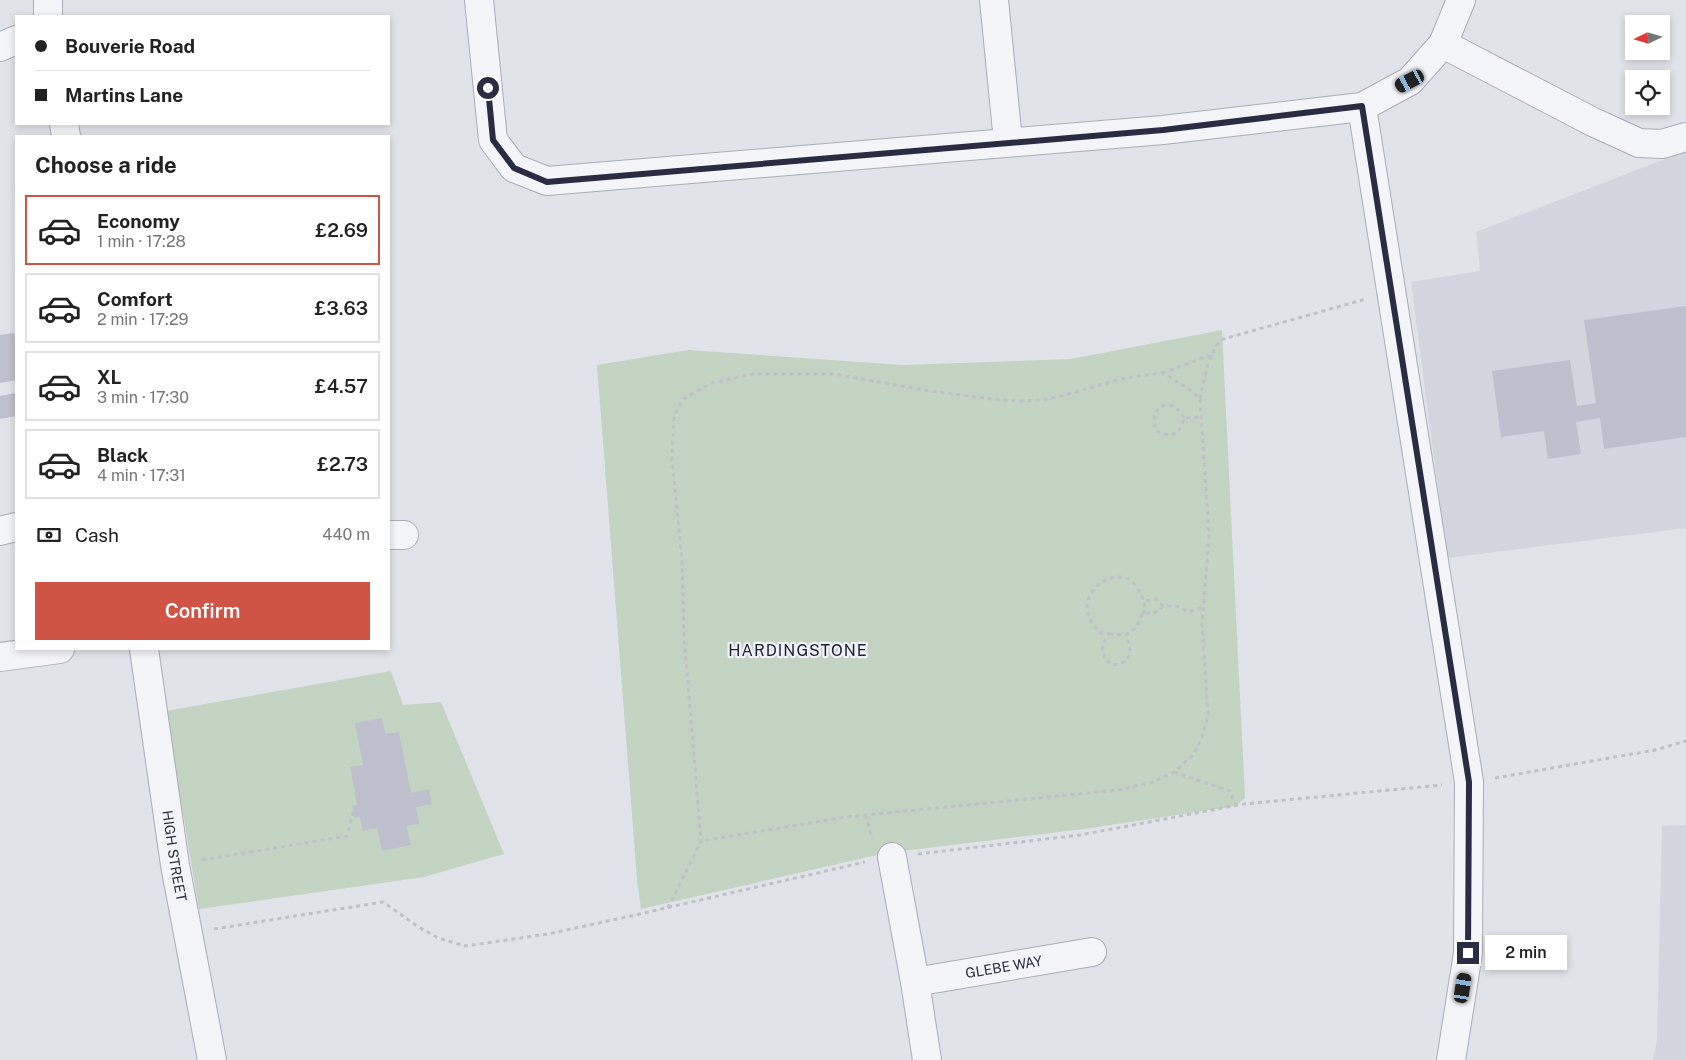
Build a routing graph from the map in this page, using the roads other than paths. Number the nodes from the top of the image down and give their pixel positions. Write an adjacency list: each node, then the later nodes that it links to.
1 (48, 0): 5 (street)
2 (479, 0): 11 (street)
3 (994, 0): 11 (street)
4 (1461, 0): 7 (street)
5 (48, 15)
6 (15, 40): 8 (street)
7 (1442, 44): 9 (street); 10 (street)
8 (0, 47)
9 (1362, 106): 11 (street); 22 (street)
10 (1686, 137)
11 (1008, 142)
12 (15, 527): 13 (street)
13 (0, 531)
14 (52, 650): 16 (street)
15 (144, 650): 20 (street, HIGH STREET)
16 (0, 657)
17 (892, 857): 19 (street)
18 (1092, 952): 19 (street, GLEBE WAY)
19 (915, 982): 21 (street)
20 (212, 1060)
21 (927, 1060)
22 (1451, 1060)

